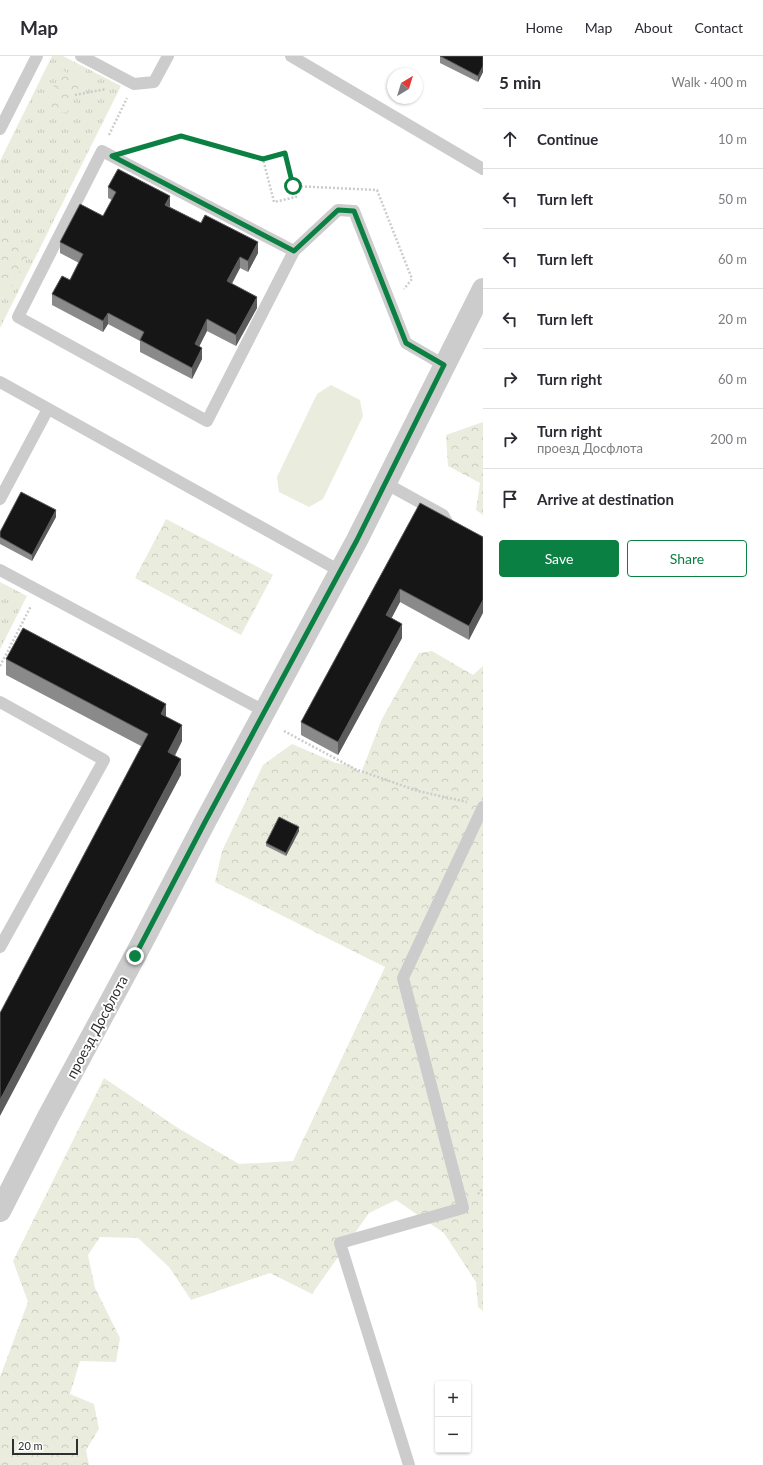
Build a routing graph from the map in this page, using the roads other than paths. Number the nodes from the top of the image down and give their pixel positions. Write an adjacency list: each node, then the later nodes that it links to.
1 (37, 56): 5 (lane)
2 (81, 56): 3 (lane)
3 (168, 56)
4 (297, 58): 6 (lane)
5 (0, 129)
6 (483, 168)
7 (294, 251): 7 (lane); 9 (lane)
8 (483, 289): 9 (street, проезд Досфлота)
9 (444, 365): 12 (street, проезд Досфлота)
10 (0, 382): 11 (lane)
11 (48, 409): 13 (lane); 16 (lane)
12 (385, 483): 14 (lane); 16 (street, проезд Досфлота)
13 (0, 499)
14 (448, 531)
15 (0, 570): 18 (lane)
16 (340, 571): 18 (street, проезд Досфлота)
17 (0, 702): 20 (lane)
18 (264, 711): 21 (street, проезд Досфлота)
19 (483, 807): 22 (lane)
20 (0, 947)
21 (0, 1211)
22 (409, 1465)

